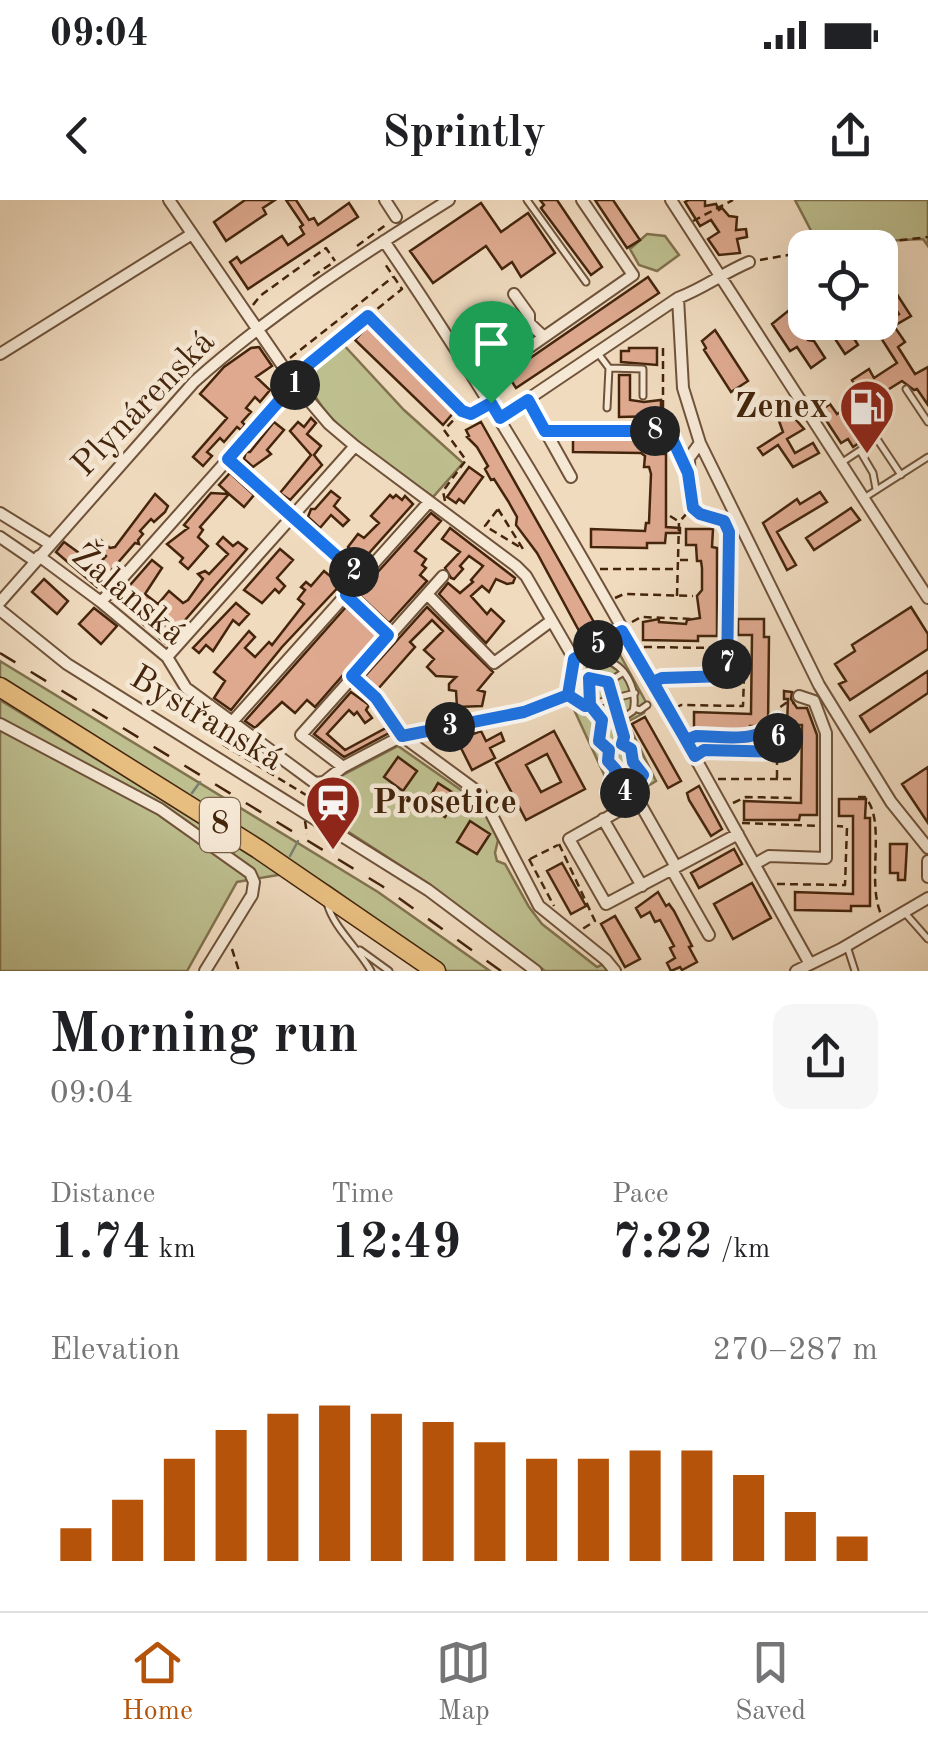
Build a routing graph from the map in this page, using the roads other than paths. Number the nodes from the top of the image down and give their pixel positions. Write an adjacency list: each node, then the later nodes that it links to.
1 (169, 200): 8 (street)
2 (385, 200): 7 (street)
3 (448, 200): 9 (street, Plynárenská)
4 (527, 200): 12 (lane)
5 (582, 200): 16 (street)
6 (671, 200): 11 (street)
7 (396, 217)
8 (192, 234): 15 (street); 18 (street)
9 (384, 242): 15 (street, Plynárenská); 20 (street)
10 (749, 262): 11 (street)
11 (720, 274): 14 (street); 33 (street)
12 (586, 282)
13 (514, 294): 16 (street)
14 (678, 298): 17 (street); 28 (street)
15 (258, 329): 21 (street); 42 (street, Plynárenská)
16 (544, 337): 20 (street)
17 (596, 352): 19 (lane); 24 (street)
18 (0, 354)
19 (609, 368): 23 (lane); 25 (lane)
20 (478, 383): 26 (street)
21 (296, 386): 29 (street); 32 (street)
22 (906, 389): 27 (lane)
23 (643, 396)
24 (528, 400): 26 (street); 35 (street)
25 (607, 408)
26 (500, 418): 53 (street)
27 (928, 422)
28 (700, 443): 61 (street); 82 (street)
29 (354, 446): 38 (street); 40 (street)
30 (860, 450): 33 (lane); 34 (lane); 36 (lane)
31 (928, 457): 34 (lane)
32 (228, 459): 40 (street); 50 (street)
33 (842, 463): 37 (street)
34 (901, 475): 36 (lane)
35 (572, 476)
36 (876, 489): 37 (lane)
37 (864, 498): 48 (street)
38 (429, 502): 45 (street); 52 (street)
39 (0, 513): 42 (street)
40 (292, 517): 45 (street); 55 (street)
41 (0, 537): 43 (street, Žalanská)
42 (50, 544): 43 (street, Plynárenská)
43 (37, 559): 49 (street, Plynárenská); 50 (street, Žalanská)
44 (443, 576): 46 (street)
45 (361, 578): 47 (street)
46 (427, 594): 52 (street); 54 (street)
47 (346, 595): 54 (street); 72 (street)
48 (928, 598)
49 (0, 602)
50 (101, 602): 55 (street, Žalanská)
51 (0, 610): 100 (street, Bystřanská)
52 (552, 621): 56 (street)
53 (621, 630): 56 (street); 61 (street)
54 (388, 635): 58 (street)
55 (167, 657): 72 (street, Žalanská)
56 (574, 659): 64 (street)
57 (624, 672): 59 (lane); 60 (lane); 63 (lane)
58 (352, 676): 74 (street); 78 (street)
59 (589, 678): 60 (lane); 67 (lane)
60 (608, 682): 66 (lane)
61 (653, 682): 81 (street)
62 (0, 687): 88 (main road, 8)
63 (635, 694): 66 (lane); 69 (lane)
64 (568, 695): 67 (lane); 74 (street)
65 (801, 697): 84 (street)
66 (612, 699): 67 (lane); 71 (lane)
67 (590, 705): 70 (lane)
68 (648, 705): 69 (lane)
69 (634, 708): 71 (lane)
70 (602, 720): 71 (lane); 76 (lane)
71 (617, 722): 75 (lane)
72 (233, 723): 78 (street, Žalanská)
73 (0, 724): 96 (street)
74 (402, 736): 78 (street); 101 (street)
75 (622, 744): 76 (lane); 77 (lane)
76 (609, 750): 79 (lane)
77 (633, 762): 79 (lane); 79 (lane)
78 (343, 767)
79 (616, 770)
80 (603, 818): 85 (street); 87 (street); 87 (street)
81 (738, 834): 84 (street); 85 (street)
82 (928, 848)
83 (928, 860): 86 (street)
84 (755, 864): 95 (street)
85 (674, 869): 87 (street); 91 (street)
86 (928, 877)
87 (642, 886)
88 (328, 895): 94 (lane); 99 (main road, 8)
89 (928, 898): 90 (street)
90 (905, 913): 92 (lane); 93 (street)
91 (709, 935)
92 (928, 939)
93 (847, 945): 95 (street); 103 (lane)
94 (358, 948): 97 (lane); 98 (lane)
95 (811, 968): 102 (street)
96 (205, 971)
97 (371, 971)
98 (389, 971)
99 (436, 971)
100 (536, 971)
101 (615, 971)
102 (796, 971)
103 (856, 971)

